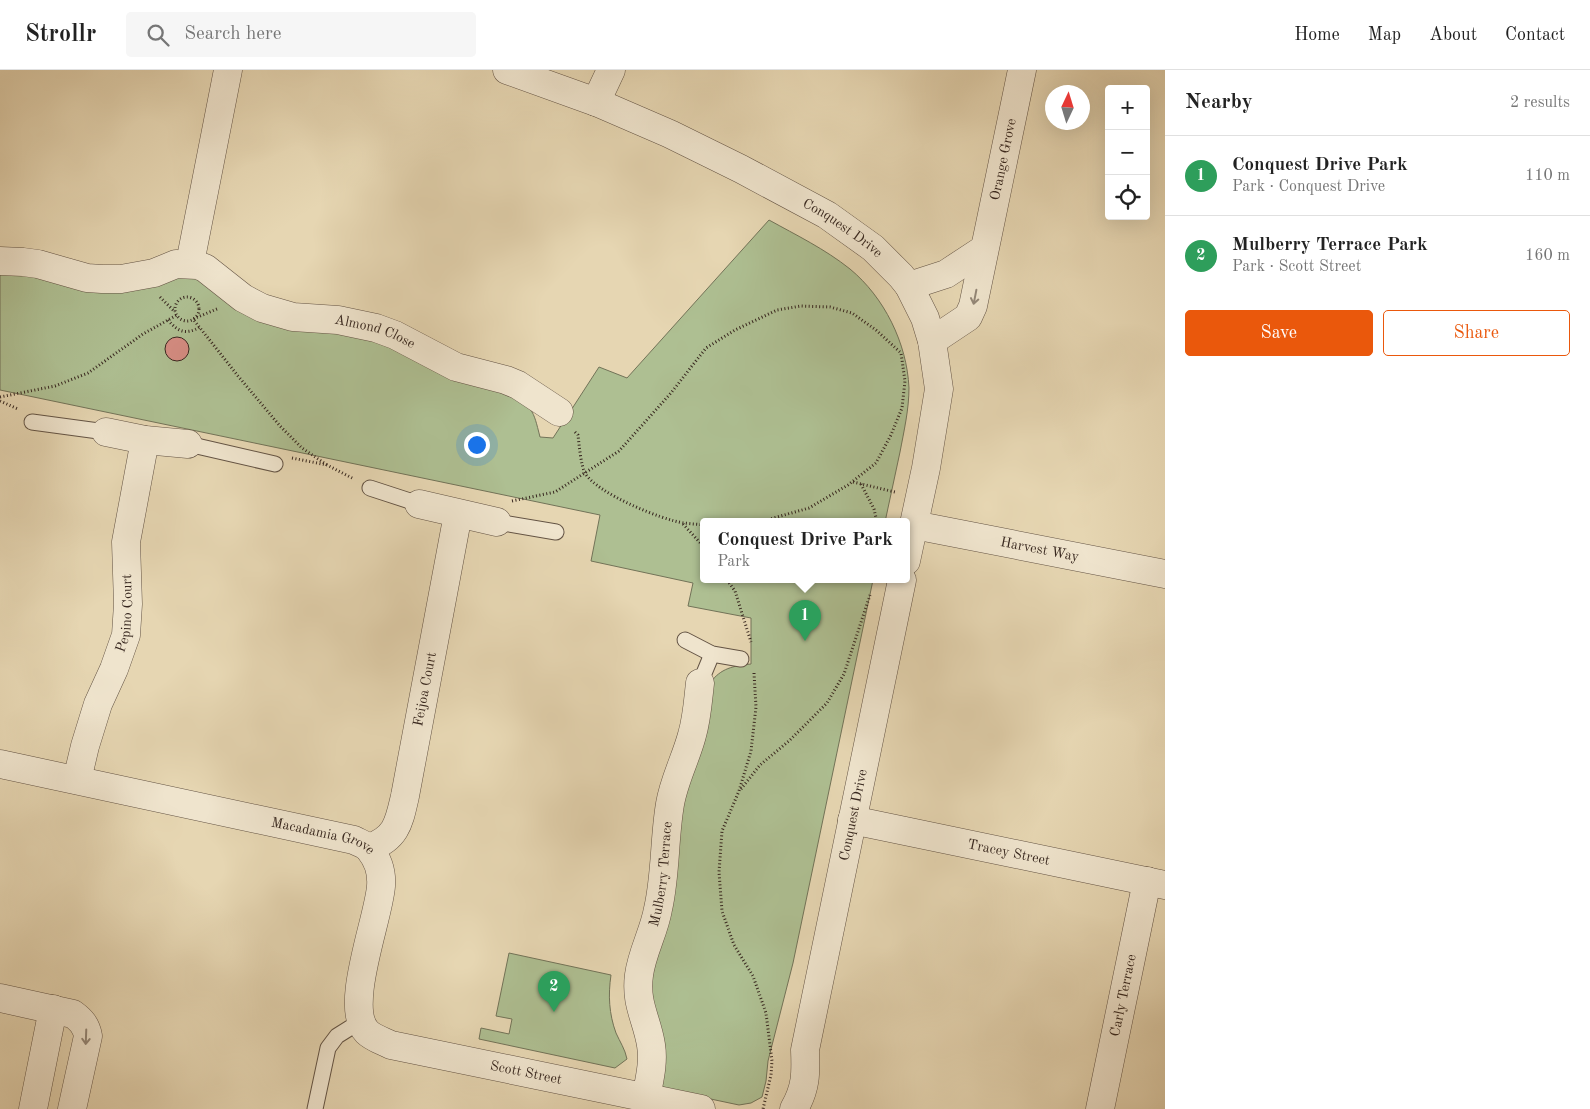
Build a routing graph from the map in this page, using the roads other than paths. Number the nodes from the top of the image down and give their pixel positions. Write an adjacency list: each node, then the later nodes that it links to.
1 (228, 70): 8 (street)
2 (507, 70): 5 (street, Conquest Drive)
3 (611, 70): 5 (street)
4 (1022, 70): 6 (street, Orange Grove)
5 (596, 102): 9 (street, Conquest Drive)
6 (984, 249): 9 (street); 10 (street, Orange Grove, one-way to 10)
7 (0, 262): 8 (street)
8 (190, 263): 11 (street, Almond Close)
9 (909, 286): 10 (street, Conquest Drive)
10 (932, 340): 21 (street, Conquest Drive)
11 (558, 412)
12 (32, 422): 13 (lane)
13 (106, 432): 14 (street)
14 (145, 440): 15 (street); 31 (street, Pepino Court)
15 (188, 444): 16 (lane)
16 (275, 464)
17 (370, 488): 18 (lane)
18 (418, 504): 20 (street)
19 (502, 512): 20 (street); 22 (lane)
20 (458, 514): 33 (street, Feijoa Court)
21 (914, 525): 23 (street, Conquest Drive); 24 (street, Harvest Way)
22 (556, 532)
23 (910, 543)
24 (1165, 574)
25 (901, 583): 32 (street, Conquest Drive)
26 (685, 640): 27 (lane)
27 (712, 654): 28 (lane); 29 (lane, Mulberry Terrace)
28 (747, 655)
29 (700, 683): 39 (street, Mulberry Terrace)
30 (0, 764): 31 (street, Macadamia Grove)
31 (77, 780): 33 (street, Macadamia Grove)
32 (852, 820): 34 (street, Tracey Street); 38 (street, Conquest Drive)
33 (369, 848): 37 (street, Macadamia Grove)
34 (1156, 883): 46 (street, Carly Terrace)
35 (0, 998): 36 (street)
36 (54, 1009): 40 (street); 41 (street, one-way to 41)
37 (361, 1021): 39 (street, Scott Street); 42 (lane)
38 (805, 1050): 44 (street, Conquest Drive); 45 (street, Conquest Drive)
39 (646, 1098): 43 (street, Scott Street)
40 (33, 1109)
41 (72, 1109)
42 (315, 1109)
43 (701, 1109)
44 (775, 1109)
45 (794, 1109)
46 (1100, 1109)

